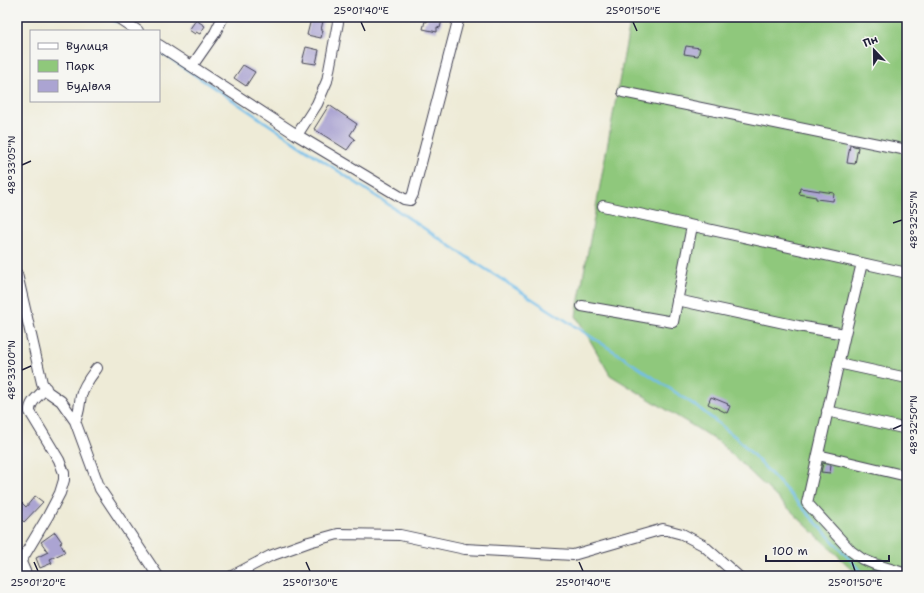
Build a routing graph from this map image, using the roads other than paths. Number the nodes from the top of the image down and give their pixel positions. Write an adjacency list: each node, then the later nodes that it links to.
1 (117, 17): 5 (street)
2 (223, 17): 7 (street)
3 (339, 17): 9 (street)
4 (459, 17): 9 (street)
5 (136, 30)
6 (160, 46): 7 (street)
7 (192, 66): 9 (street)
8 (623, 92): 10 (street)
9 (297, 135)
10 (907, 150)
11 (603, 206): 12 (street)
12 (692, 226): 13 (street); 16 (street)
13 (862, 264): 14 (street); 18 (street)
14 (907, 273)
15 (17, 274): 22 (street)
16 (677, 300): 17 (street); 18 (street)
17 (582, 306)
18 (845, 334): 19 (street)
19 (838, 363): 21 (street); 23 (street)
20 (97, 368): 24 (street)
21 (907, 378)
22 (46, 388): 24 (street); 28 (street)
23 (827, 411): 25 (street); 26 (street)
24 (75, 421): 31 (street)
25 (907, 429)
26 (818, 455): 27 (street); 29 (street)
27 (907, 476)
28 (19, 557): 30 (street)
29 (907, 574)
30 (27, 576)
31 (158, 576)
32 (232, 576): 33 (street)
33 (738, 576)

